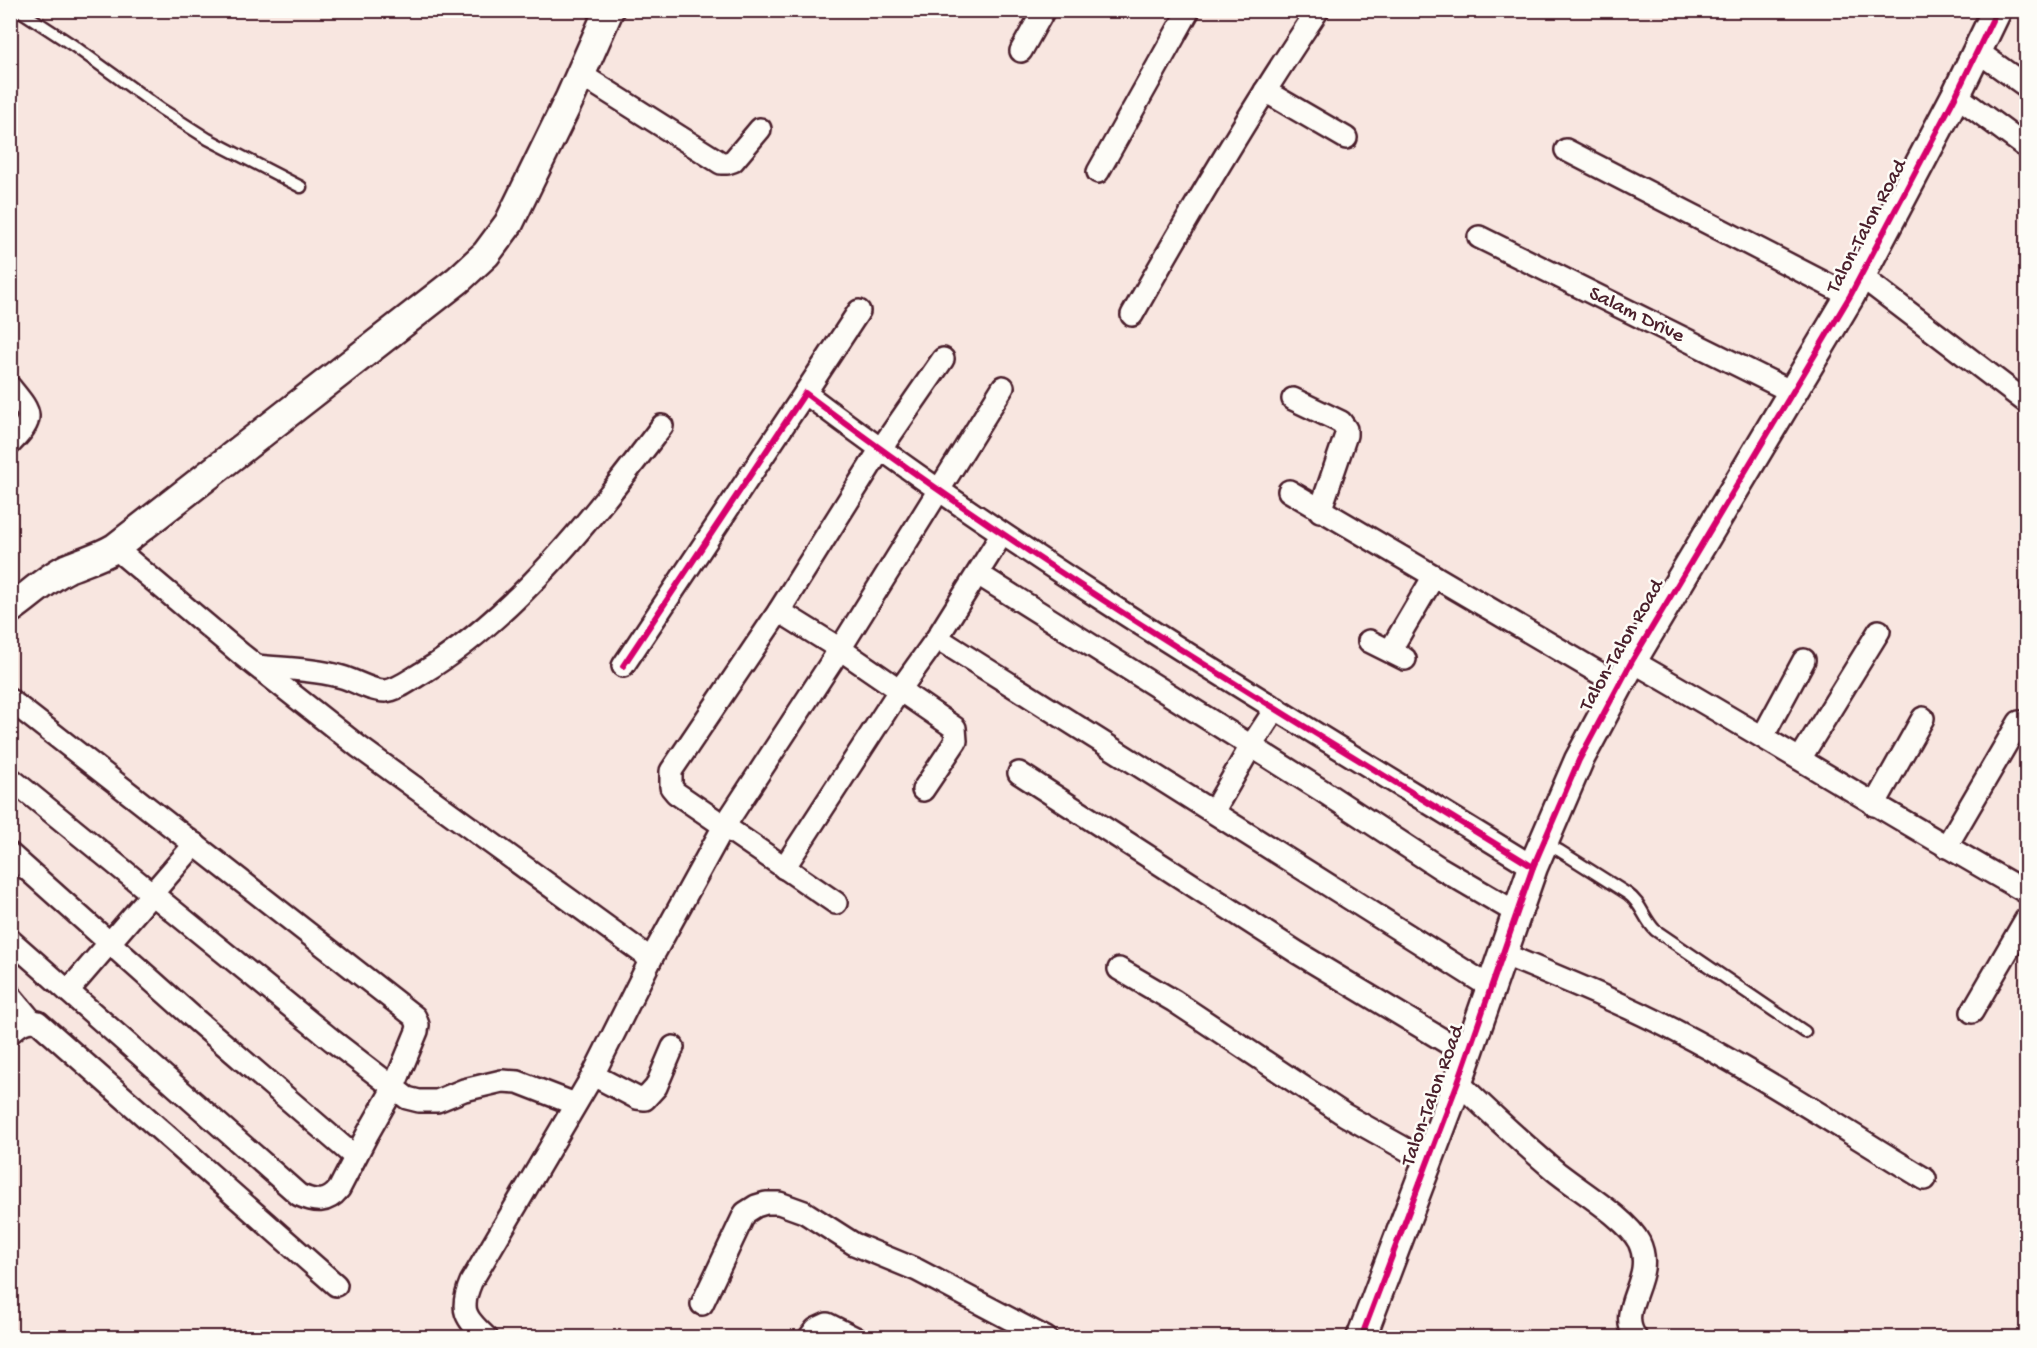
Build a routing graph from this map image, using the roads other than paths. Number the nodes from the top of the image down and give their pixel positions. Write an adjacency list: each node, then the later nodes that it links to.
1 (19, 10): 18 (lane)
2 (609, 10): 9 (street)
3 (1044, 10): 7 (street)
4 (1189, 10): 17 (street)
5 (1318, 10): 11 (street)
6 (1997, 10): 8 (street, Talon-Talon Road)
7 (1021, 51)
8 (1977, 51): 10 (street); 12 (street, Talon-Talon Road)
9 (580, 74): 13 (street); 37 (street)
10 (2026, 86)
11 (1264, 91): 14 (street); 22 (street)
12 (1956, 95): 15 (street); 20 (street, Talon-Talon Road)
13 (760, 129)
14 (1346, 138)
15 (2026, 147)
16 (1566, 150): 20 (street)
17 (1098, 172)
18 (301, 187)
19 (1479, 237): 27 (street, Salam Drive)
20 (1856, 286): 27 (street, Talon-Talon Road); 29 (street)
21 (859, 311): 26 (street)
22 (1132, 315)
23 (944, 359): 32 (street)
24 (10, 387): 31 (street)
25 (1003, 387): 34 (street)
26 (805, 393): 32 (street); 48 (street)
27 (1794, 393): 49 (street, Talon-Talon Road)
28 (1293, 399): 35 (street)
29 (2026, 402)
30 (662, 426): 47 (street)
31 (10, 444)
32 (880, 450): 34 (street); 41 (street)
33 (1290, 491): 35 (street)
34 (939, 492): 36 (street); 45 (street)
35 (1320, 511): 39 (street)
36 (1002, 534): 38 (street); 52 (street)
37 (115, 548): 40 (street); 47 (street)
38 (978, 574): 43 (street); 56 (street)
39 (1434, 576): 44 (street); 49 (street)
40 (10, 609)
41 (779, 611): 45 (street); 63 (street)
42 (1879, 631): 57 (street)
43 (937, 638): 50 (street); 62 (street)
44 (1369, 641)
45 (840, 649): 50 (street); 63 (street)
46 (1804, 660): 55 (street)
47 (256, 666): 77 (street)
48 (624, 666)
49 (1625, 672): 55 (street); 67 (street, Talon-Talon Road)
50 (899, 691): 60 (street); 68 (street)
51 (10, 700): 64 (street)
52 (1276, 708): 56 (street); 67 (street)
53 (1923, 718): 61 (street)
54 (2019, 722): 65 (street)
55 (1763, 736): 57 (street)
56 (1251, 746): 62 (street); 72 (street)
57 (1800, 759): 61 (street)
58 (1019, 773): 87 (street)
59 (10, 778): 70 (street)
60 (923, 790)
61 (1874, 805): 65 (street)
62 (1213, 812): 79 (street)
63 (723, 828): 68 (street); 77 (street)
64 (195, 844): 70 (street); 90 (street)
65 (1946, 847): 69 (street)
66 (10, 854): 75 (street)
67 (1538, 855): 72 (street, Talon-Talon Road); 84 (lane)
68 (784, 868): 71 (street)
69 (2026, 892)
70 (153, 893): 75 (street); 90 (street)
71 (836, 903)
72 (1517, 913): 76 (street, Talon-Talon Road)
73 (2026, 919): 82 (street)
74 (10, 940): 80 (street)
75 (110, 942): 80 (street); 92 (street)
76 (1503, 954): 79 (street, Talon-Talon Road); 94 (street)
77 (651, 959): 88 (street)
78 (1119, 969): 93 (street)
79 (1490, 987): 87 (street, Talon-Talon Road)
80 (68, 991): 92 (street)
81 (10, 995): 83 (street)
82 (1972, 1012)
83 (31, 1020): 85 (street); 95 (street)
84 (1805, 1032)
85 (10, 1033)
86 (673, 1047): 88 (street)
87 (1468, 1055): 89 (street, Talon-Talon Road)
88 (593, 1075): 91 (street)
89 (1458, 1082): 93 (street, Talon-Talon Road); 102 (street)
90 (393, 1089): 91 (street); 92 (street)
91 (574, 1104): 97 (street)
92 (355, 1157)
93 (1429, 1162): 101 (street, Talon-Talon Road)
94 (1925, 1179)
95 (336, 1285)
96 (702, 1304): 100 (street)
97 (487, 1338)
98 (809, 1338): 99 (street)
99 (855, 1338)
100 (1046, 1338)
101 (1361, 1338)
102 (1636, 1338)

